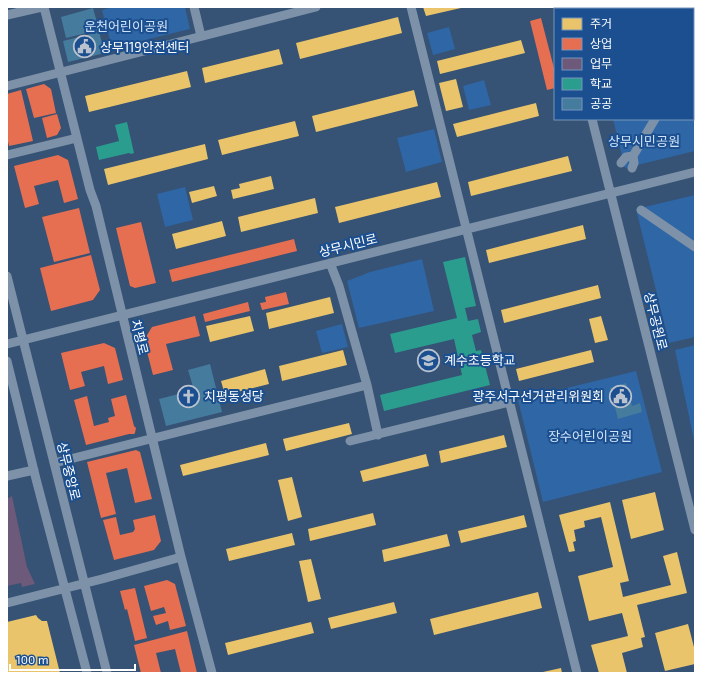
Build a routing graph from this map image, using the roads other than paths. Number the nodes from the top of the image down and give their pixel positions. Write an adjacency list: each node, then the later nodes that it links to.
1 (43, 7): 5 (street); 7 (street, 치평로)
2 (194, 7): 6 (street)
3 (316, 7): 6 (street)
4 (411, 7): 19 (street)
5 (7, 15)
6 (201, 36): 7 (street)
7 (61, 72): 8 (street); 11 (street, 치평로)
8 (7, 86)
9 (592, 120): 17 (street, 상무공원로)
10 (654, 120): 13 (street)
11 (77, 138): 12 (street); 23 (street, 치평로)
12 (7, 155)
13 (633, 156): 14 (street); 15 (street)
14 (621, 163)
15 (632, 168)
16 (695, 172): 17 (street, 상무시민로)
17 (611, 193): 19 (street, 상무시민로); 35 (street, 상무공원로)
18 (641, 210): 20 (street)
19 (466, 229): 21 (street, 상무시민로); 28 (street)
20 (695, 247)
21 (330, 263): 23 (street, 상무시민로); 27 (street)
22 (7, 276): 24 (street, 상무중앙로)
23 (122, 315): 24 (street, 상무시민로); 30 (street, 치평로)
24 (22, 340): 25 (street, 상무시민로); 32 (street, 상무중앙로)
25 (7, 344)
26 (7, 361): 33 (street)
27 (367, 385): 29 (street); 30 (street)
28 (509, 402): 29 (street); 43 (street)
29 (378, 435): 31 (street)
30 (152, 439): 32 (street); 36 (street, 치평로)
31 (350, 441)
32 (54, 463): 37 (street, 상무중앙로)
33 (34, 470): 34 (street); 38 (street)
34 (7, 476)
35 (695, 530)
36 (181, 557): 37 (street); 42 (street, 치평로)
37 (84, 584): 38 (street); 41 (street, 상무중앙로)
38 (65, 588): 39 (street); 40 (street)
39 (7, 603)
40 (87, 673)
41 (107, 673)
42 (212, 673)
43 (577, 673)

